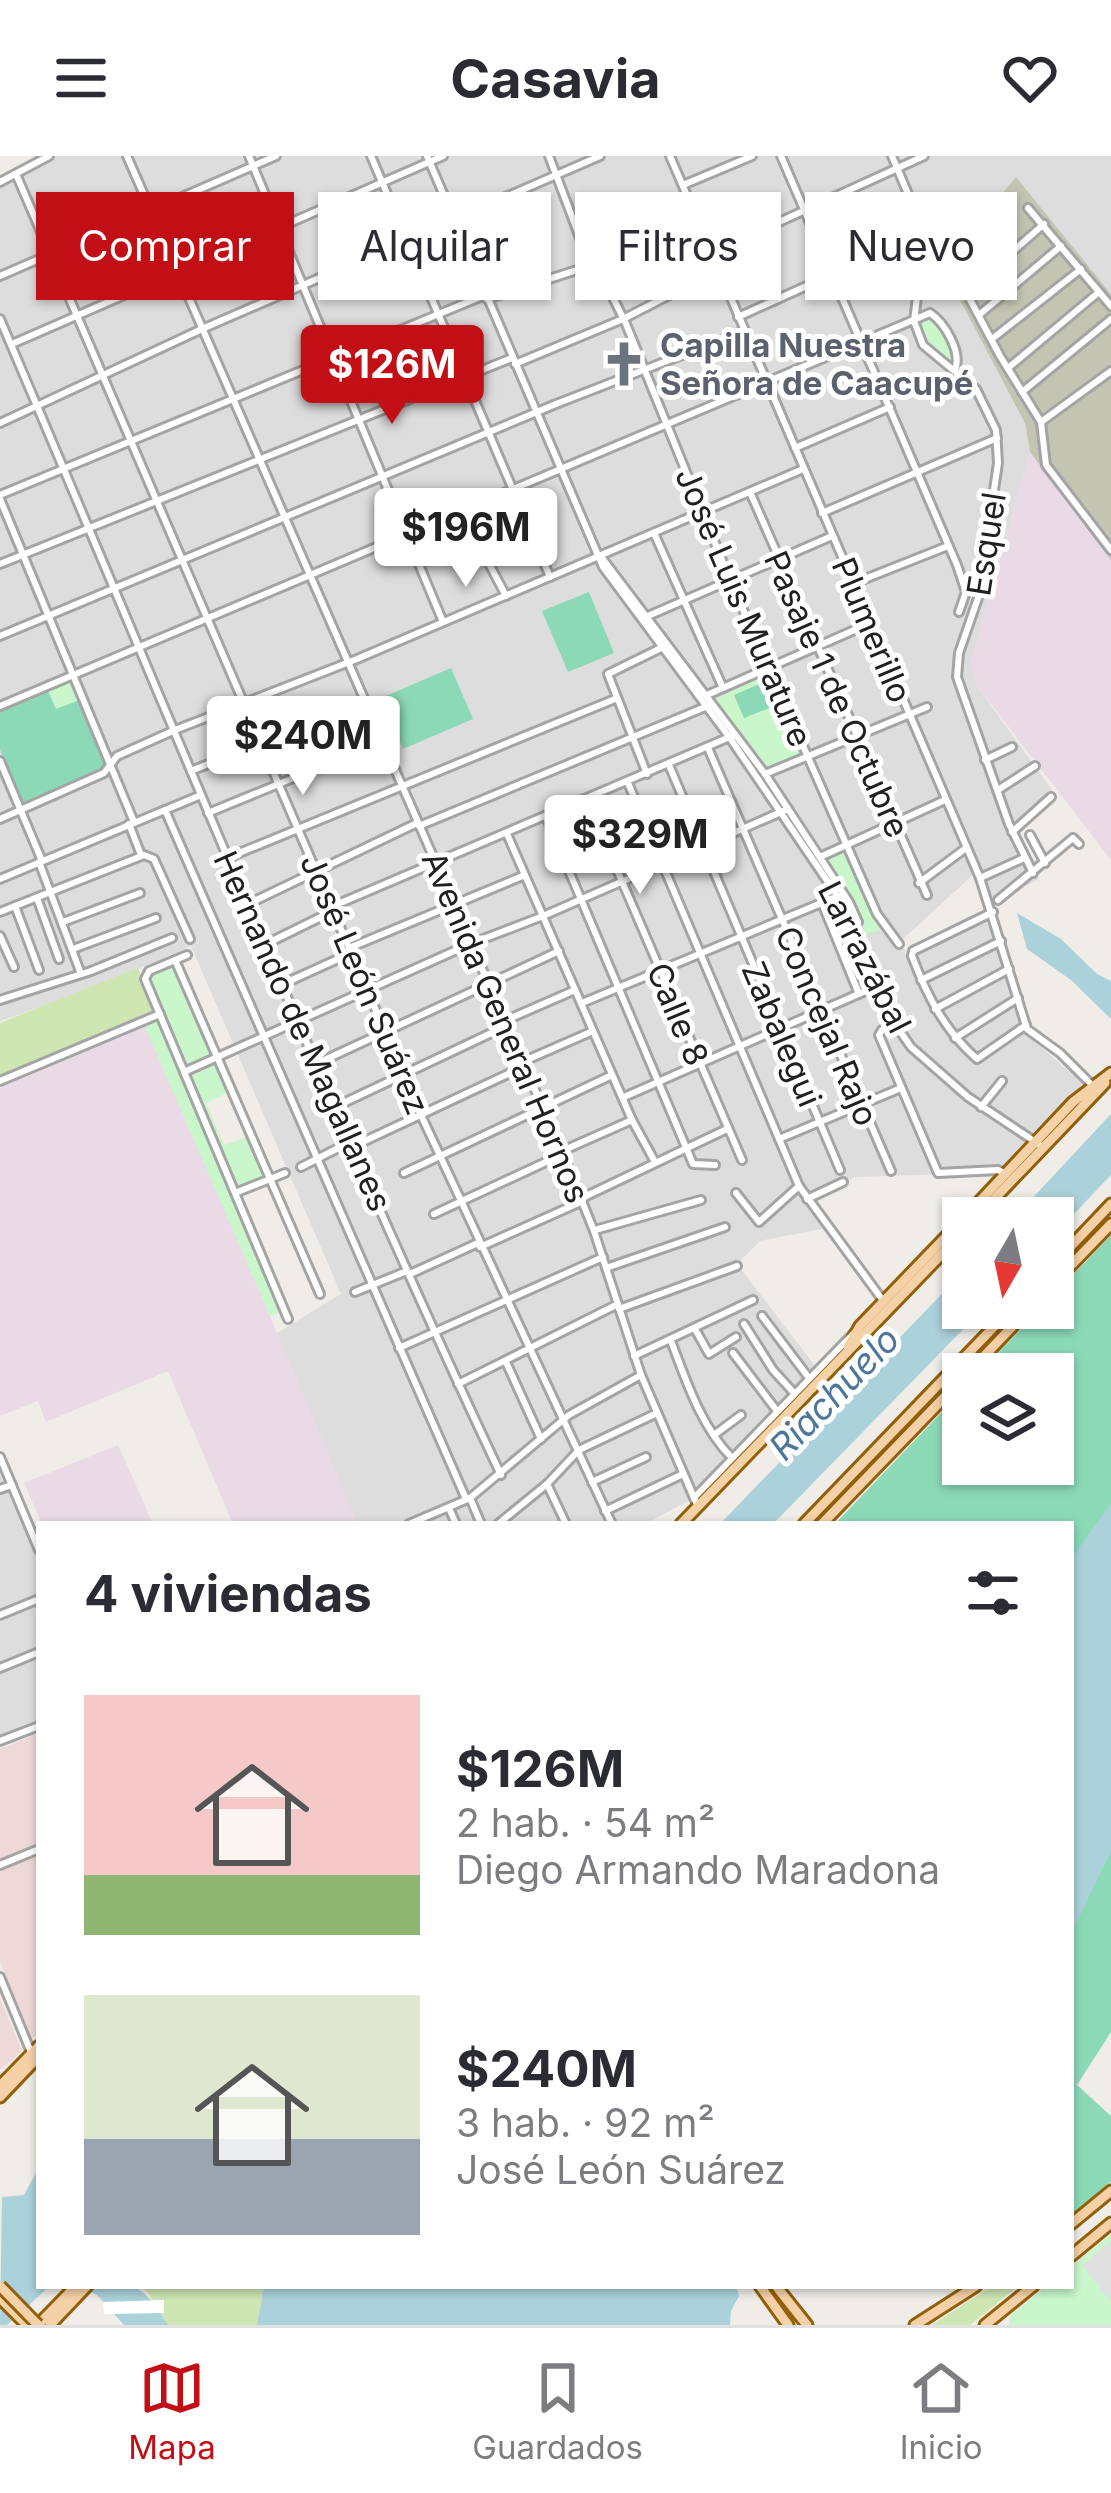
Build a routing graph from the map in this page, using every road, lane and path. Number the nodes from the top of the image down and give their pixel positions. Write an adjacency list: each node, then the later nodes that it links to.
1 (49, 156): 17 (street)
2 (127, 156): 22 (street, Avenida General Hornos)
3 (249, 156): 15 (street)
4 (276, 156): 15 (street)
5 (371, 156): 20 (street)
6 (443, 156): 14 (street)
7 (549, 156): 18 (street, José Luis Murature)
8 (600, 156): 18 (street)
9 (670, 156): 21 (street, Plumerillo)
10 (752, 156): 21 (street)
11 (781, 156): 30 (street)
12 (892, 156): 16 (street)
13 (924, 156): 16 (street)
14 (428, 159): 20 (street); 26 (street, Larrazábal)
15 (254, 166): 23 (street); 24 (street)
16 (898, 170): 29 (street); 63 (street)
17 (16, 174): 19 (street); 34 (street, José León Suárez)
18 (557, 174): 27 (street); 32 (street, José Luis Murature)
19 (0, 182)
20 (383, 183): 25 (street); 33 (street)
21 (683, 185): 28 (street, Plumerillo)
22 (143, 192)
23 (194, 192)
24 (265, 192)
25 (387, 192)
26 (442, 192)
27 (514, 192)
28 (686, 192)
29 (847, 192)
30 (805, 208)
31 (1028, 208): 35 (street)
32 (575, 219)
33 (294, 222)
34 (36, 223)
35 (1044, 224): 36 (street); 57 (street)
36 (1061, 246): 39 (street); 57 (street)
37 (36, 261): 40 (street)
38 (294, 261): 42 (street)
39 (1081, 269): 44 (street); 66 (street)
40 (0, 276)
41 (318, 278): 42 (street)
42 (304, 284): 64 (street); 69 (street)
43 (805, 287): 59 (street)
44 (1099, 292): 55 (street); 71 (street)
45 (68, 300): 58 (street, José León Suárez)
46 (112, 300): 58 (street)
47 (189, 300): 64 (street, Avenida General Hornos)
48 (433, 300): 56 (street)
49 (477, 300): 56 (street)
50 (487, 300): 70 (street, Larrazábal)
51 (613, 300): 60 (street, José Luis Murature)
52 (660, 300): 60 (street)
53 (731, 300): 59 (street, Plumerillo)
54 (844, 300): 67 (street)
55 (1111, 306)
56 (439, 313): 69 (street); 75 (street)
57 (979, 315): 66 (street)
58 (75, 316): 68 (street); 76 (street, José León Suárez)
59 (738, 317): 65 (street, Plumerillo)
60 (623, 319): 70 (street); 72 (street, José Luis Murature)
61 (1111, 319): 78 (street)
62 (0, 320): 68 (street, Hernando de Magallanes)
63 (914, 321): 67 (street); 73 (street); 73 (street)
64 (202, 329): 76 (street); 79 (street, Avenida General Hornos)
65 (744, 331): 72 (street); 77 (street, Plumerillo)
66 (992, 339): 71 (street)
67 (862, 342): 77 (street); 80 (street)
68 (11, 344): 81 (street, Hernando de Magallanes)
69 (333, 357): 79 (street); 83 (street)
70 (513, 361): 75 (street); 82 (street, Larrazábal)
71 (1008, 368): 78 (street)
72 (644, 370): 82 (street); 86 (street, José Luis Murature)
73 (955, 370): 88 (street)
74 (1111, 371): 84 (street)
75 (465, 376): 83 (street); 87 (street)
76 (101, 377): 81 (street); 89 (street, José León Suárez)
77 (765, 382): 86 (street); 90 (street, Plumerillo)
78 (1022, 392): 84 (street)
79 (232, 399): 89 (street); 91 (street, Avenida General Hornos)
80 (890, 407): 90 (street); 95 (street)
81 (37, 408): 85 (street); 92 (street, Hernando de Magallanes)
82 (536, 413): 87 (street); 94 (street, Larrazábal)
83 (359, 417): 91 (street); 96 (street)
84 (1041, 422): 110 (street)
85 (0, 423)
86 (667, 424): 94 (street); 102 (street, José Luis Murature)
87 (490, 434): 96 (street); 97 (street)
88 (997, 438): 95 (street); 153 (street, Esquel)
89 (129, 443): 92 (street); 100 (street, José León Suárez)
90 (795, 448): 93 (street, Plumerillo)
91 (258, 458): 100 (street); 104 (street, Avenida General Hornos)
92 (64, 469): 99 (street); 105 (street, Hernando de Magallanes)
93 (803, 469): 98 (street); 103 (street, Plumerillo)
94 (561, 470): 97 (street); 112 (street, Larrazábal)
95 (917, 472): 103 (street); 109 (street)
96 (383, 478): 104 (street); 107 (street)
97 (515, 490): 101 (street); 117 (street)
98 (750, 492): 102 (street); 113 (street, Pasaje 1 de Octubre)
99 (0, 497): 111 (street)
100 (154, 501): 105 (street); 114 (street, José León Suárez)
101 (462, 512): 107 (street); 121 (street)
102 (702, 513): 106 (street); 118 (street, José Luis Murature)
103 (823, 513): 108 (street, Plumerillo)
104 (284, 518): 114 (street); 116 (street, Avenida General Hornos)
105 (90, 528): 111 (street); 120 (street, Hernando de Magallanes)
106 (654, 533): 112 (street); 122 (street)
107 (408, 534): 116 (street); 127 (street)
108 (832, 536): 113 (street); 119 (street, Plumerillo)
109 (948, 546): 119 (street); 123 (street)
110 (1111, 550)
111 (24, 554): 115 (street); 124 (street)
112 (598, 557): 117 (street); 125 (street, Larrazábal); 130 (street, Larrazábal)
113 (778, 559): 118 (street); 132 (street, Pasaje 1 de Octubre)
114 (181, 562): 120 (street); 126 (street, José León Suárez)
115 (0, 564)
116 (308, 576): 126 (street); 133 (street, Avenida General Hornos)
117 (550, 577): 121 (street)
118 (730, 580): 122 (street); 134 (street, José Luis Murature)
119 (852, 584): 128 (street, Plumerillo)
120 (115, 588): 124 (street); 131 (street, Hernando de Magallanes)
121 (506, 596): 127 (street)
122 (684, 600): 125 (street); 136 (street)
123 (958, 612)
124 (49, 616): 129 (street); 135 (street)
125 (647, 616): 130 (street, Larrazábal)
126 (206, 619): 131 (street); 139 (street, José León Suárez)
127 (443, 622): 133 (street)
128 (868, 624): 132 (street); 143 (street, Plumerillo)
129 (0, 636)
130 (665, 645): 137 (street); 140 (street, Larrazábal)
131 (140, 647): 135 (street); 144 (street, Hernando de Magallanes)
132 (817, 647): 134 (street); 145 (street, Pasaje 1 de Octubre)
133 (346, 661): 138 (street, Avenida General Hornos); 139 (street)
134 (769, 668): 136 (street); 152 (street, José Luis Murature)
135 (73, 676): 141 (street); 155 (street)
136 (723, 688): 140 (street)
137 (615, 699): 147 (street); 162 (street)
138 (364, 700): 148 (street, Avenida General Hornos); 149 (street)
139 (240, 702): 144 (street); 149 (street, José León Suárez)
140 (709, 702): 146 (street, Larrazábal); 147 (street)
141 (0, 706)
142 (926, 707): 143 (street)
143 (906, 713): 145 (street); 168 (street, Plumerillo)
144 (175, 730): 155 (street); 158 (street, Hernando de Magallanes)
145 (855, 735): 152 (street); 176 (street, Pasaje 1 de Octubre)
146 (732, 736): 151 (street); 160 (street, Larrazábal); 170 (street, Larrazábal)
147 (632, 737): 159 (street); 177 (street)
148 (381, 742): 162 (street, Avenida General Hornos); 163 (street)
149 (260, 743): 158 (street); 163 (street, José León Suárez)
150 (1012, 747): 153 (street)
151 (708, 748): 156 (street); 179 (street, Concejal Rajo)
152 (807, 754): 160 (street); 184 (street, José Luis Murature)
153 (986, 760): 164 (street, Esquel)
154 (0, 761): 171 (street)
155 (110, 765): 171 (street); 175 (street)
156 (669, 765): 159 (street); 185 (street, Zabalegui)
157 (1035, 766): 164 (street)
158 (191, 771): 165 (street, Hernando de Magallanes)
159 (647, 774): 161 (street)
160 (765, 775): 170 (street, Larrazábal)
161 (628, 783): 167 (street); 194 (street)
162 (401, 784): 177 (street, Avenida General Hornos); 178 (street)
163 (279, 785): 172 (street); 178 (street, José León Suárez)
164 (998, 790): 180 (street, Esquel)
165 (201, 795): 169 (street); 172 (street, Hernando de Magallanes)
166 (1052, 797): 180 (street)
167 (586, 800): 173 (street); 200 (street, Calle 8)
168 (945, 800): 176 (street); 186 (street, Plumerillo)
169 (165, 809): 175 (street); 264 (street)
170 (785, 810): 179 (street); 188 (street, Larrazábal); 204 (street, Larrazábal)
171 (21, 811): 174 (street); 191 (street)
172 (208, 813): 189 (street, Hernando de Magallanes)
173 (547, 818): 181 (street); 207 (street)
174 (0, 819)
175 (132, 823): 187 (street); 191 (street)
176 (894, 824): 184 (street); 201 (street, Pasaje 1 de Octubre)
177 (418, 825): 193 (street, Avenida General Hornos); 195 (street)
178 (298, 827): 189 (street); 195 (street, José León Suárez)
179 (742, 830): 185 (street); 218 (street, Concejal Rajo)
180 (1012, 832): 190 (street, Esquel)
181 (507, 834): 193 (street); 197 (street)
182 (1030, 835): 192 (street)
183 (1079, 844): 192 (street)
184 (846, 845): 188 (street); 229 (street, José Luis Murature)
185 (703, 846): 194 (street); 224 (street, Zabalegui)
186 (966, 848): 198 (street, Plumerillo); 201 (street)
187 (141, 855): 202 (street); 226 (street)
188 (820, 857): 204 (street, Larrazábal)
189 (227, 858): 210 (street, Hernando de Magallanes)
190 (1024, 858): 196 (street, Esquel); 198 (street)
191 (40, 862): 199 (street); 202 (street)
192 (1045, 863): 196 (street)
193 (436, 865): 212 (street, Avenida General Hornos); 213 (street)
194 (662, 865): 200 (street); 234 (street)
195 (316, 869): 210 (street); 213 (street, José León Suárez)
196 (1034, 873): 208 (street)
197 (525, 875): 212 (street); 216 (street)
198 (980, 878): 215 (street, Plumerillo)
199 (0, 879)
200 (622, 882): 207 (street); 241 (street, Calle 8)
201 (919, 884): 205 (street, Pasaje 1 de Octubre)
202 (51, 892): 206 (street); 219 (street)
203 (140, 893): 219 (street)
204 (840, 895): 209 (street); 220 (street, Larrazábal); 246 (street, Larrazábal)
205 (927, 895)
206 (37, 898): 211 (street); 236 (street)
207 (582, 899): 216 (street); 247 (street)
208 (998, 900)
209 (822, 902): 218 (street); 250 (street)
210 (248, 904): 230 (street, Hernando de Magallanes)
211 (15, 906): 214 (street); 240 (street)
212 (454, 907): 228 (street, Avenida General Hornos); 232 (street)
213 (332, 909): 230 (street); 232 (street, José León Suárez)
214 (0, 912)
215 (993, 912): 222 (street); 227 (street, Plumerillo)
216 (543, 916): 228 (street); 233 (street)
217 (156, 918): 231 (street)
218 (781, 919): 224 (street); 255 (street, Concejal Rajo)
219 (62, 922): 231 (street)
220 (858, 922)
221 (941, 925): 222 (street)
222 (945, 935): 243 (street)
223 (0, 936): 238 (street)
224 (741, 937): 234 (street); 261 (street, Zabalegui)
225 (172, 938): 242 (street)
226 (190, 939)
227 (1001, 941): 239 (street, Plumerillo); 243 (street)
228 (470, 944): 245 (street, Avenida General Hornos); 248 (street)
229 (898, 944)
230 (266, 945): 244 (street, Hernando de Magallanes)
231 (73, 950): 242 (street)
232 (350, 951): 244 (street); 248 (street, José León Suárez)
233 (559, 951): 245 (street); 249 (street)
234 (700, 954): 241 (street); 266 (street)
235 (187, 955): 237 (street)
236 (59, 959)
237 (175, 960): 256 (street); 267 (street)
238 (14, 967)
239 (1009, 969): 251 (street, Plumerillo); 254 (street)
240 (39, 970)
241 (660, 971): 247 (street); 270 (street, Calle 8)
242 (81, 974): 252 (street)
243 (921, 980): 254 (street)
244 (283, 984): 257 (street, Hernando de Magallanes)
245 (488, 984): 258 (street, Avenida General Hornos); 263 (street)
246 (879, 986): 250 (street); 259 (street, Larrazábal)
247 (620, 988): 253 (street); 275 (street)
248 (367, 990): 257 (street); 263 (street, José León Suárez)
249 (575, 990): 253 (street); 258 (street)
250 (860, 994): 255 (street)
251 (1018, 998): 260 (street, Plumerillo); 265 (street)
252 (0, 1000)
253 (582, 1004): 262 (street)
254 (935, 1009): 265 (street)
255 (820, 1012): 261 (street); 281 (street, Concejal Rajo)
256 (160, 1014): 271 (street); 277 (street)
257 (300, 1022): 264 (street); 268 (street, Hernando de Magallanes)
258 (505, 1024): 269 (street, Avenida General Hornos); 272 (street)
259 (896, 1024): 279 (street); 283 (street, Larrazábal)
260 (1026, 1025): 265 (street); 278 (street)
261 (780, 1029): 266 (street); 287 (street, Zabalegui)
262 (593, 1031): 269 (street); 273 (street)
263 (385, 1032): 268 (street); 272 (street, José León Suárez)
264 (265, 1038): 267 (street); 295 (street)
265 (955, 1039)
266 (740, 1047): 270 (street); 289 (street)
267 (218, 1058): 271 (street); 305 (street)
268 (318, 1064): 282 (street, Hernando de Magallanes)
269 (524, 1064): 284 (street, Avenida General Hornos); 285 (street)
270 (699, 1065): 275 (street); 288 (street, Calle 8)
271 (184, 1072): 308 (street)
272 (403, 1074): 282 (street); 285 (street, José León Suárez)
273 (613, 1075): 280 (street); 284 (street)
274 (1111, 1075): 278 (main road); 291 (main road)
275 (659, 1081): 280 (street); 292 (street)
276 (1002, 1081): 283 (street)
277 (0, 1082)
278 (1092, 1085): 291 (main road)
279 (901, 1088): 281 (street); 304 (street)
280 (623, 1098): 286 (street)
281 (860, 1105): 287 (street); 301 (street, Concejal Rajo)
282 (337, 1106): 290 (street, Hernando de Magallanes)
283 (981, 1107): 291 (street, Larrazábal)
284 (542, 1108): 293 (street, Avenida General Hornos); 294 (street)
285 (421, 1115): 290 (street); 294 (street, José León Suárez)
286 (632, 1120): 293 (street); 297 (street)
287 (820, 1123): 289 (street); 300 (street, Zabalegui)
288 (728, 1129): 292 (street); 296 (street, Calle 8)
289 (779, 1139): 307 (street)
290 (353, 1143): 295 (street); 329 (street, Hernando de Magallanes)
291 (1039, 1144): 304 (main road); 311 (main road)
292 (688, 1146): 297 (street); 298 (street)
293 (562, 1153): 312 (street, Avenida General Hornos); 315 (street)
294 (439, 1157): 303 (street); 315 (street, José León Suárez)
295 (317, 1159): 299 (street); 330 (street)
296 (742, 1160)
297 (655, 1162): 312 (street)
298 (715, 1165)
299 (301, 1167)
300 (840, 1170)
301 (891, 1171)
302 (285, 1173): 305 (street)
303 (404, 1173)
304 (1006, 1174): 310 (main road)
305 (271, 1180): 308 (street); 332 (street)
306 (843, 1182): 313 (street)
307 (800, 1186): 309 (street); 313 (street)
308 (235, 1193): 338 (street)
309 (736, 1193)
310 (985, 1197)
311 (994, 1197)
312 (582, 1199): 320 (street, Avenida General Hornos); 323 (street)
313 (807, 1199): 335 (street)
314 (701, 1200): 320 (street)
315 (460, 1202): 317 (street); 323 (street, José León Suárez)
316 (1111, 1204): 322 (main road)
317 (434, 1214)
318 (1111, 1224): 326 (main road)
319 (725, 1227): 328 (street)
320 (594, 1231): 325 (street, Avenida General Hornos)
321 (942, 1242): 335 (main road)
322 (1074, 1243)
323 (479, 1245): 329 (street); 334 (street, José León Suárez)
324 (942, 1254): 352 (main road)
325 (603, 1257): 328 (street, Avenida General Hornos); 334 (street)
326 (1074, 1262)
327 (736, 1266): 336 (street)
328 (606, 1268): 336 (street, Avenida General Hornos)
329 (408, 1273): 330 (street); 344 (street, Hernando de Magallanes)
330 (371, 1286): 331 (street); 347 (street)
331 (356, 1292)
332 (320, 1294)
333 (753, 1300): 340 (street)
334 (506, 1301): 344 (street); 348 (street, José León Suárez)
335 (884, 1302): 343 (main road)
336 (618, 1306): 348 (street); 351 (street, Avenida General Hornos)
337 (762, 1316): 355 (street)
338 (288, 1318)
339 (744, 1324): 357 (street)
340 (694, 1328): 345 (street); 346 (street)
341 (992, 1329): 388 (main road)
342 (1010, 1329): 350 (main road)
343 (857, 1330): 352 (main road); 355 (street)
344 (437, 1334): 347 (street); 356 (street, Hernando de Magallanes)
345 (736, 1336)
346 (671, 1341): 351 (street); 363 (street)
347 (398, 1348): 375 (street)
348 (530, 1349): 353 (street); 362 (street, José León Suárez)
349 (733, 1353): 359 (street)
350 (987, 1353)
351 (634, 1356): 354 (street, Avenida General Hornos)
352 (842, 1358): 376 (main road)
353 (506, 1362): 356 (street); 364 (street)
354 (641, 1375): 360 (street, Avenida General Hornos); 362 (street)
355 (809, 1378): 357 (street)
356 (458, 1384): 369 (street, Hernando de Magallanes)
357 (794, 1393): 359 (street)
358 (942, 1400): 389 (main road)
359 (777, 1411): 368 (street)
360 (656, 1413): 365 (street); 370 (street, Avenida General Hornos)
361 (741, 1415): 363 (street)
362 (563, 1421): 364 (street); 365 (street, José León Suárez)
363 (714, 1435): 368 (street)
364 (541, 1438): 369 (street)
365 (578, 1452): 371 (street, José León Suárez); 372 (street)
366 (646, 1456): 371 (street)
367 (0, 1457): 373 (street)
368 (732, 1457): 376 (street)
369 (501, 1474): 375 (street)
370 (683, 1474): 376 (street, Avenida General Hornos); 378 (street)
371 (592, 1482): 378 (street, José León Suárez)
372 (547, 1484): 379 (street); 385 (street)
373 (12, 1485): 374 (street); 390 (street)
374 (0, 1489)
375 (468, 1498): 377 (street); 382 (street)
376 (696, 1503): 387 (main road)
377 (449, 1508): 380 (street); 381 (street)
378 (605, 1511): 386 (street, José León Suárez)
379 (515, 1513): 383 (street); 384 (street)
380 (416, 1521)
381 (455, 1521)
382 (480, 1521)
383 (503, 1521)
384 (519, 1521)
385 (565, 1521)
386 (610, 1521)
387 (683, 1521)
388 (807, 1521)
389 (825, 1521)
390 (36, 1543)
391 (36, 1600): 392 (street)
392 (0, 1615)
393 (36, 1653): 394 (street)
394 (0, 1668)
395 (36, 1727): 396 (street)
396 (0, 1741)
397 (36, 1850): 398 (street)
398 (0, 1864)
399 (0, 1977): 400 (street)
400 (3, 1996): 401 (street)
401 (36, 2054): 402 (main road); 403 (main road)
402 (0, 2086)
403 (0, 2097)
404 (1111, 2191): 405 (main road)
405 (1074, 2222)
406 (1111, 2223): 407 (main road)
407 (1074, 2254)
408 (0, 2286): 419 (main road, bridge)
409 (81, 2289): 419 (main road)
410 (81, 2289): 420 (main road)
411 (762, 2289): 417 (main road)
412 (778, 2289): 416 (main road)
413 (971, 2289): 423 (main road)
414 (1030, 2289): 424 (main road)
415 (0, 2298): 418 (main road, bridge)
416 (790, 2304): 417 (main road); 422 (main road)
417 (779, 2311): 421 (main road)
418 (27, 2325)
419 (38, 2325)
420 (50, 2325)
421 (788, 2325)
422 (807, 2325)
423 (915, 2325)
424 (985, 2325)

